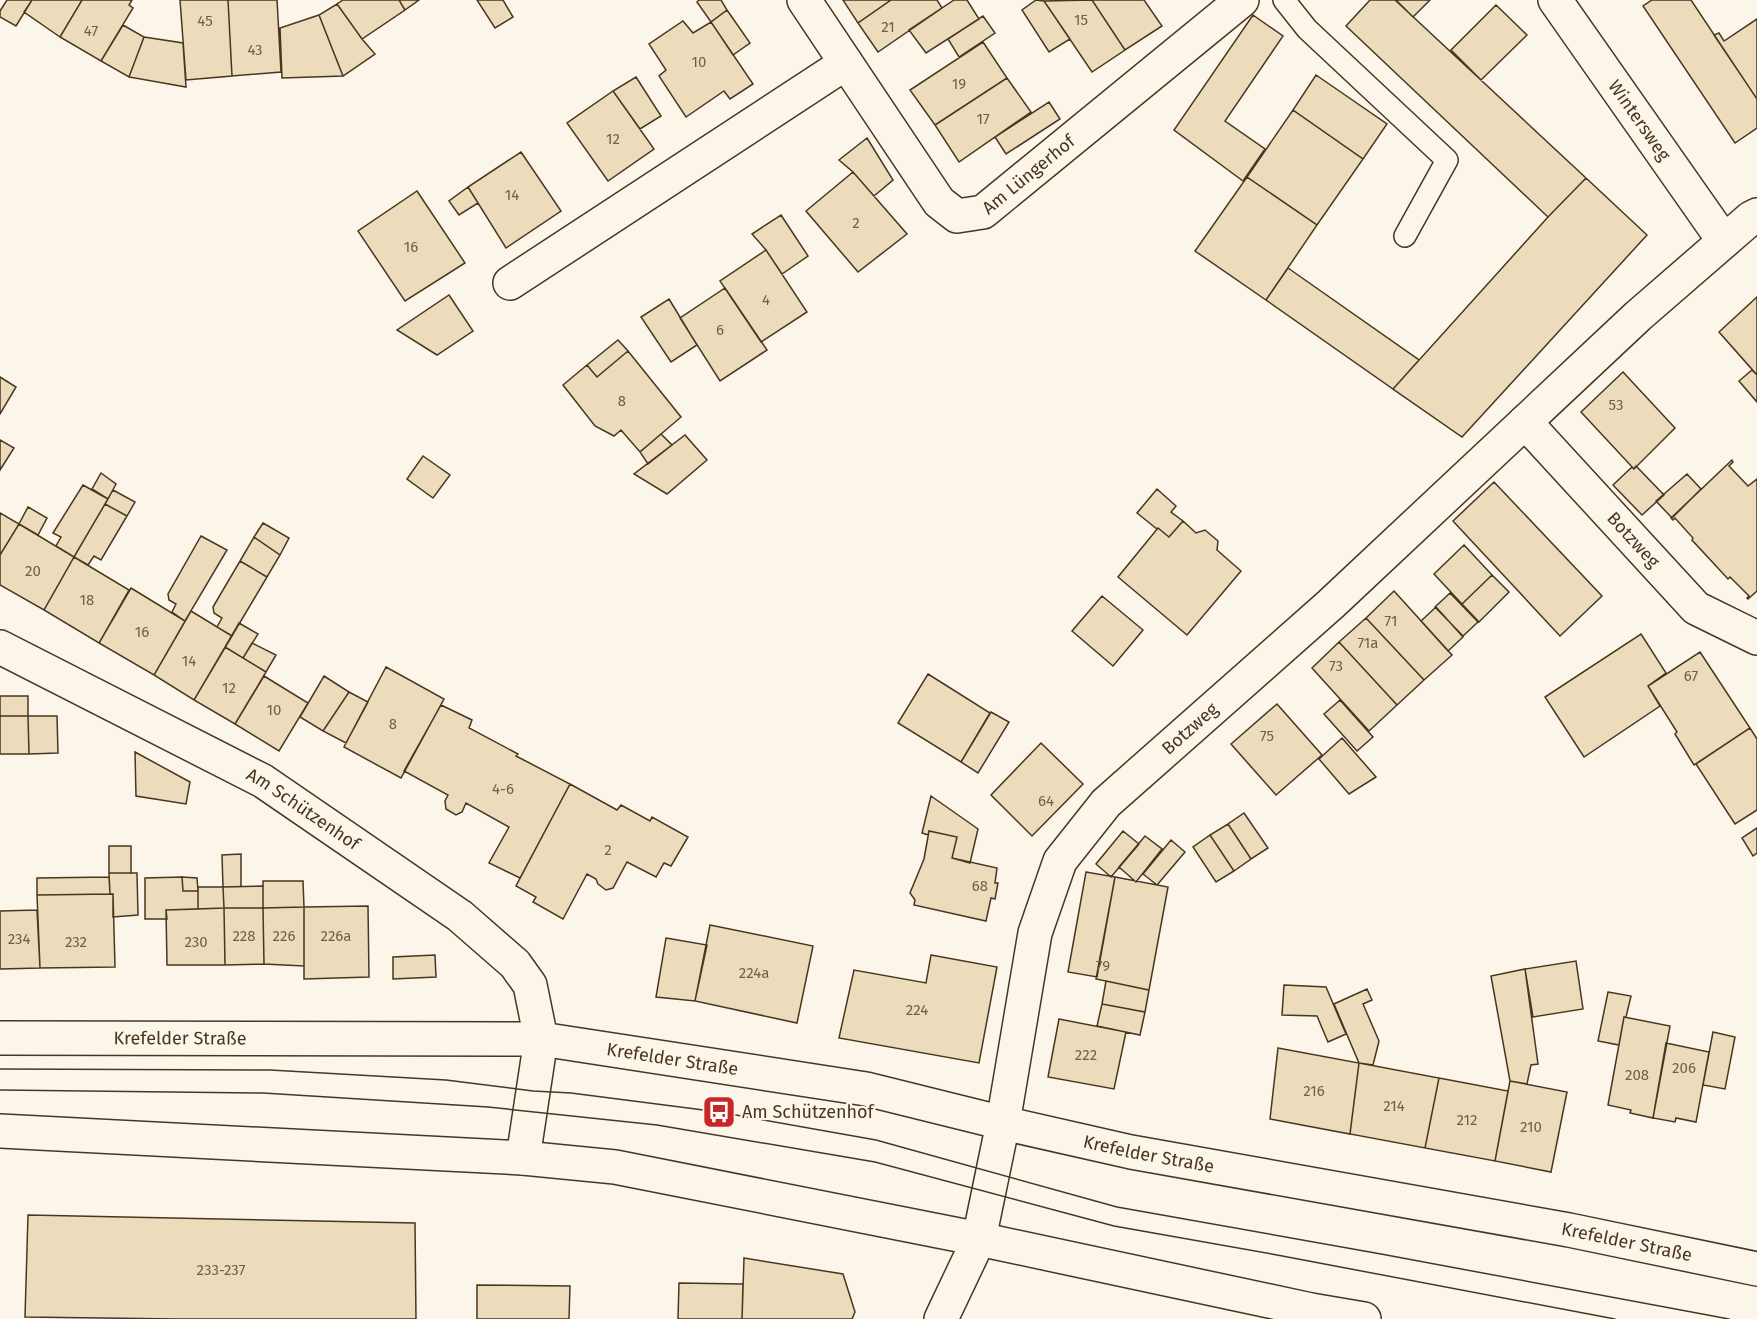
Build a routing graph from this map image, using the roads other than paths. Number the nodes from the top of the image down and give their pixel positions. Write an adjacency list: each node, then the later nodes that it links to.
1 (804, 0): 5 (street, Am Lüngerhof)
2 (1242, 0): 5 (street, Am Lüngerhof)
3 (1284, 0): 7 (lane)
4 (1555, 0): 8 (street, Wintersweg)
5 (846, 63): 9 (street)
6 (1757, 215): 8 (street, Botzweg)
7 (1405, 236)
8 (1724, 242): 10 (street, Botzweg)
9 (510, 284)
10 (1525, 422): 11 (street, Botzweg); 15 (street, Botzweg)
11 (1757, 638)
12 (0, 647): 14 (street, Am Schützenhof)
13 (0, 1038): 14 (street, Krefelder Straße)
14 (541, 1039): 15 (street, Krefelder Straße); 17 (street)
15 (1003, 1123): 18 (street, Botzweg); 19 (street, Krefelder Straße)
16 (0, 1131): 17 (street)
17 (523, 1158): 18 (street)
18 (979, 1239): 20 (street, Botzweg); 21 (street)
19 (1757, 1269)
20 (941, 1319)
21 (1364, 1319)

